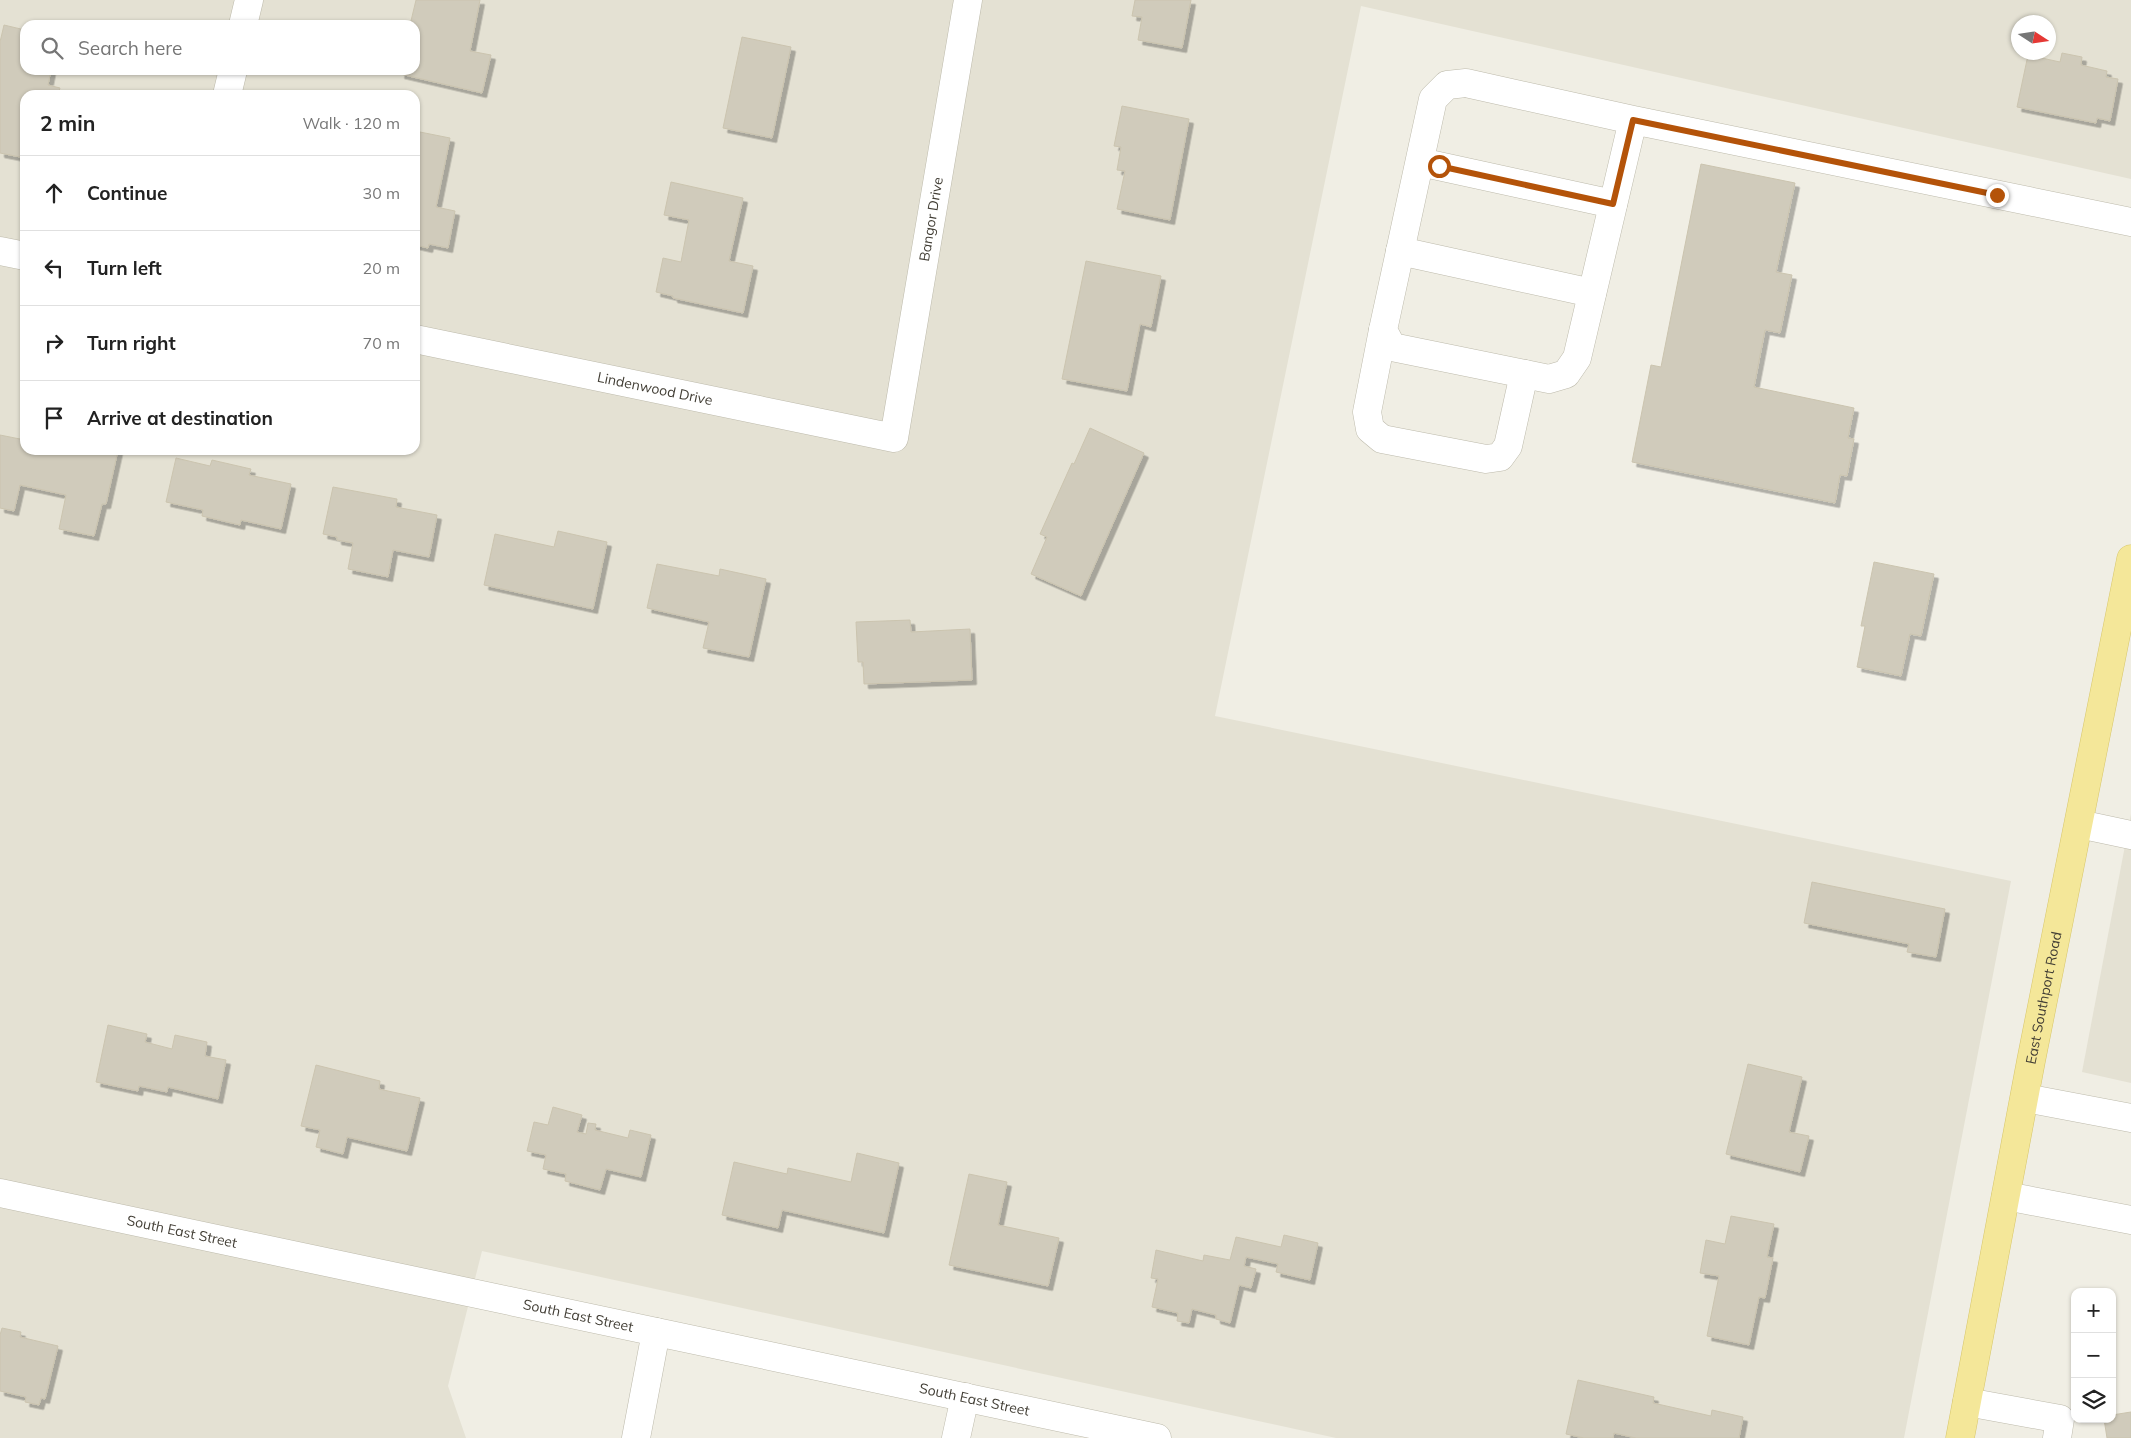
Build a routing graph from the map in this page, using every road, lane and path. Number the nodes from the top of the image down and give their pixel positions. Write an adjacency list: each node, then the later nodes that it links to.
1 (249, 0): 3 (street)
2 (968, 0): 17 (street, Bangor Drive)
3 (244, 20)
4 (232, 75): 5 (street)
5 (228, 90)
6 (1633, 120): 7 (street); 8 (street); 9 (street)
7 (1420, 162): 8 (street); 11 (street)
8 (1613, 204): 13 (street)
9 (2131, 222)
10 (0, 251): 12 (street)
11 (1400, 251): 13 (street); 14 (street)
12 (20, 255)
13 (1592, 293): 16 (street)
14 (1383, 330): 16 (street); 16 (street)
15 (420, 340): 17 (street, Lindenwood Drive)
16 (1524, 374)
17 (894, 438)
18 (2131, 559): 19 (main road, East Southport Road)
19 (2079, 824): 20 (street); 21 (main road, East Southport Road)
20 (2131, 835)
21 (2024, 1098): 22 (street); 24 (main road, East Southport Road)
22 (2131, 1118)
23 (0, 1192): 26 (street, South East Street)
24 (2006, 1196): 25 (street); 28 (main road, East Southport Road)
25 (2131, 1220)
26 (656, 1332): 27 (street, South East Street); 29 (street)
27 (965, 1397): 30 (street); 31 (street, South East Street)
28 (1967, 1402): 32 (main road, East Southport Road); 33 (street)
29 (636, 1438)
30 (956, 1438)
31 (1157, 1438)
32 (1960, 1438)
33 (2057, 1438)

